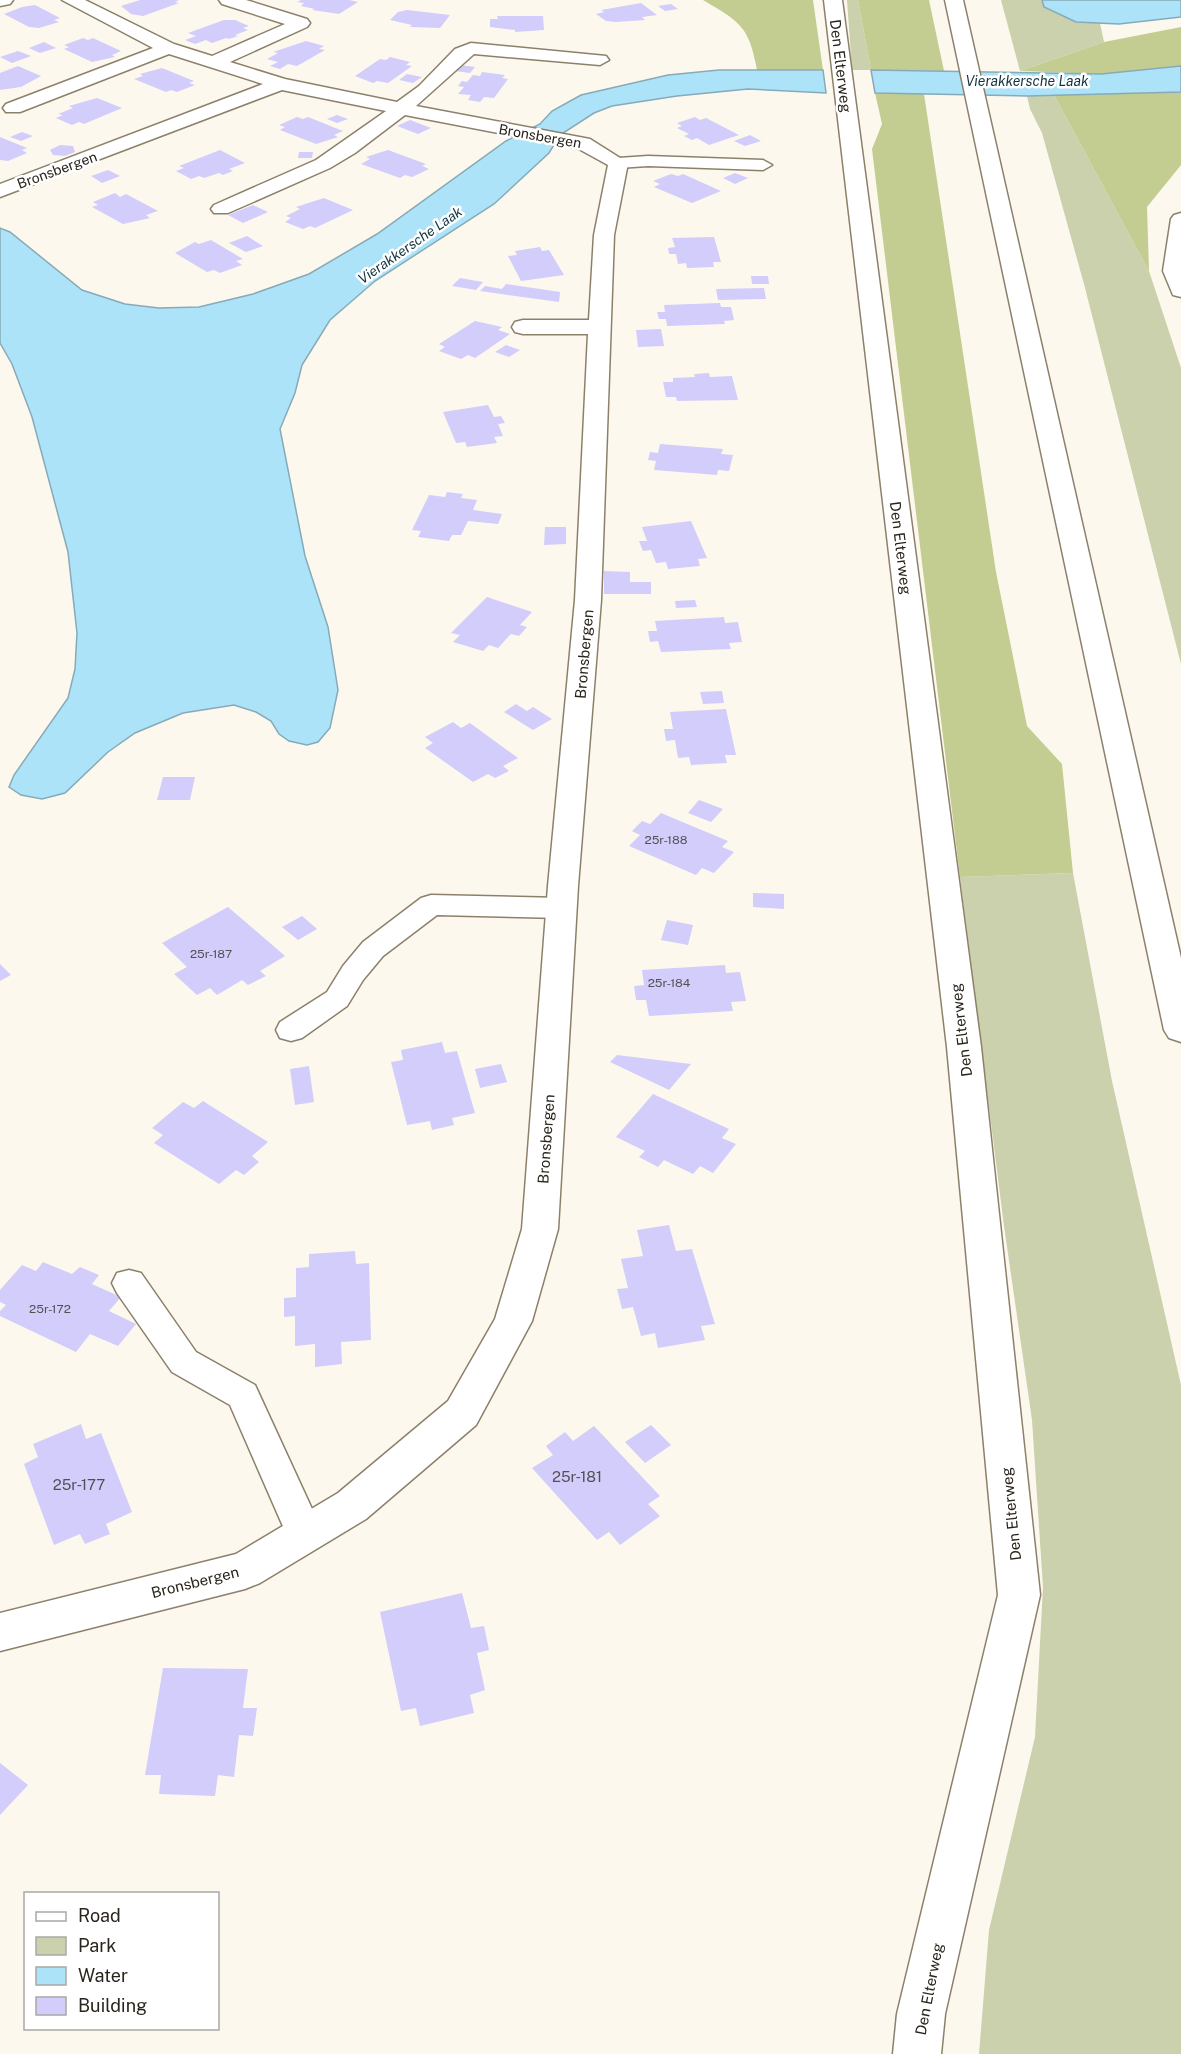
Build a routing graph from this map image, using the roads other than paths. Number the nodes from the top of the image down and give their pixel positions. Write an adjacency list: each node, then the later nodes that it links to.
1 (71, 0): 5 (street, Bronsbergen)
2 (228, 0): 7 (street)
3 (833, 0): 25 (street, Den Elterweg)
4 (954, 0): 21 (street)
5 (168, 48): 7 (street, Bronsbergen); 9 (street)
6 (600, 60): 10 (street)
7 (212, 63): 8 (street, Bronsbergen)
8 (281, 84): 10 (street, Bronsbergen); 13 (street, Bronsbergen)
9 (13, 108)
10 (402, 110): 11 (street, Bronsbergen); 14 (street)
11 (618, 163): 12 (lane); 18 (street, Bronsbergen)
12 (763, 165)
13 (0, 191)
14 (221, 209)
15 (1181, 219): 16 (street)
16 (1181, 290)
17 (523, 327): 18 (street)
18 (600, 327): 19 (street, Bronsbergen)
19 (561, 908): 20 (lane); 23 (street, Bronsbergen)
20 (291, 1030)
21 (1181, 1030)
22 (129, 1283): 23 (lane)
23 (305, 1534): 24 (street, Bronsbergen)
24 (0, 1632)
25 (917, 2054)

